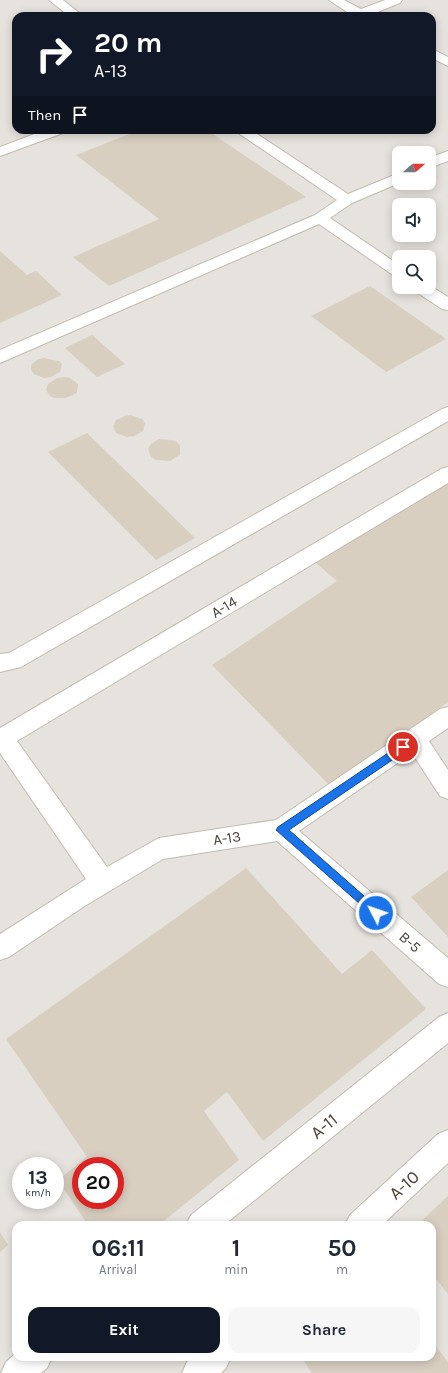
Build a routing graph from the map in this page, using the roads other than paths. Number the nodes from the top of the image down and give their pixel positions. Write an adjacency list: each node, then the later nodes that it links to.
1 (56, 0): 4 (lane)
2 (335, 0): 5 (lane)
3 (396, 0): 6 (lane)
4 (72, 12)
5 (355, 12)
6 (367, 12)
7 (436, 55): 8 (lane)
8 (448, 62)
9 (47, 134): 11 (lane)
10 (247, 134): 15 (lane)
11 (0, 152)
12 (448, 155): 13 (lane)
13 (436, 161)
14 (392, 180): 15 (lane)
15 (347, 200): 16 (lane)
16 (320, 218): 17 (lane); 20 (lane)
17 (392, 267)
18 (431, 294): 19 (lane)
19 (448, 306)
20 (0, 357)
21 (448, 413): 23 (lane)
22 (448, 474): 26 (lane, A-14)
23 (0, 663)
24 (448, 716): 25 (lane, A-13)
25 (415, 738): 27 (lane); 28 (lane, A-13)
26 (1, 739): 29 (lane)
27 (448, 789)
28 (281, 830): 29 (lane, A-13); 31 (lane, B-5)
29 (103, 882): 30 (lane, A-13)
30 (0, 948)
31 (448, 975)
32 (448, 1026): 34 (lane, A-11)
33 (448, 1144): 35 (lane, A-10)
34 (206, 1221)
35 (364, 1221)
36 (31, 1361): 38 (lane)
37 (211, 1361): 39 (lane)
38 (16, 1373)
39 (198, 1373)

